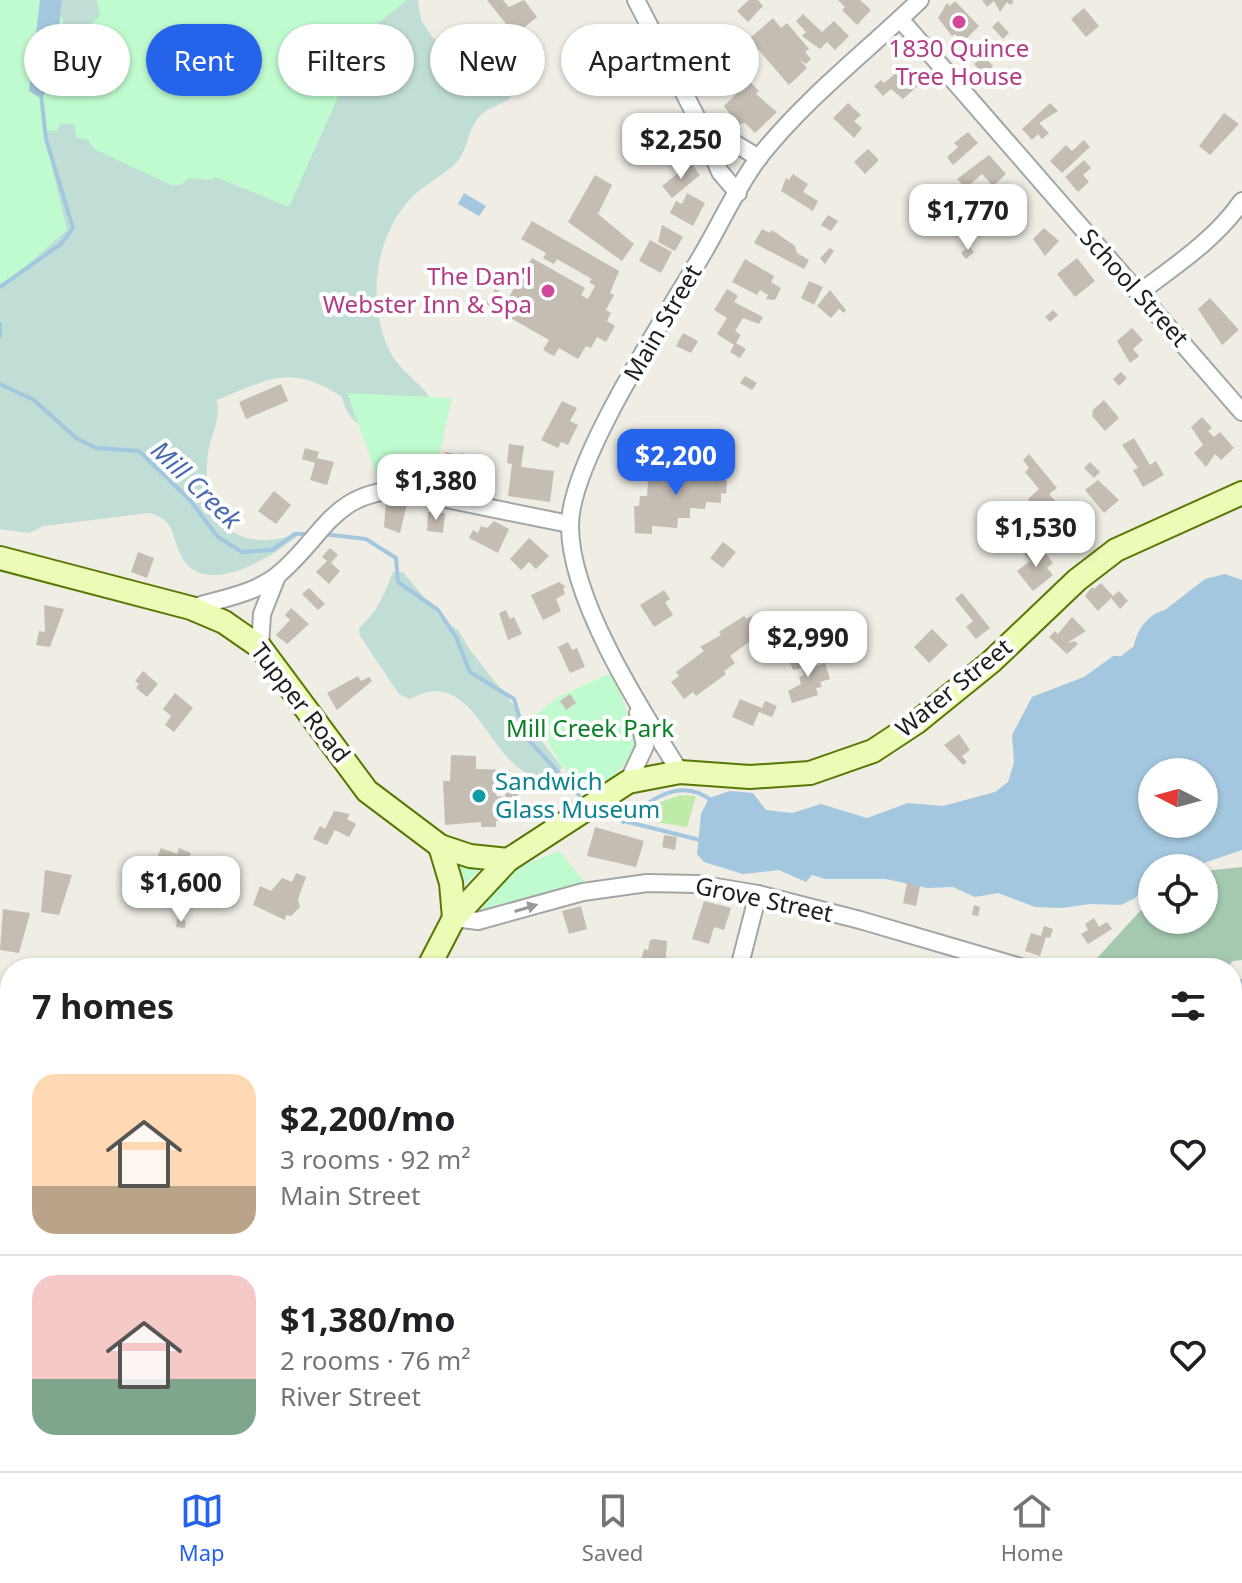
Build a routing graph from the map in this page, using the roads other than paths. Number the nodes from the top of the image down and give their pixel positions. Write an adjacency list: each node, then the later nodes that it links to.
1 (636, 0): 4 (street)
2 (920, 0): 3 (street, Main Street)
3 (900, 19): 5 (street, Main Street); 8 (street, School Street)
4 (699, 122): 5 (street); 6 (street)
5 (759, 158): 6 (street, Main Street)
6 (738, 193): 11 (street, Main Street)
7 (1242, 201): 8 (street)
8 (1139, 293): 9 (street, School Street)
9 (1242, 412)
10 (1242, 493): 17 (main road, Water Street)
11 (569, 524): 13 (street); 16 (street, Main Street)
12 (0, 558): 14 (main road, Tupper Road)
13 (277, 576): 14 (street); 15 (street)
14 (191, 608): 15 (main road, Tupper Road)
15 (260, 647): 19 (main road, Tupper Road)
16 (636, 704): 17 (street, Main Street); 18 (street, Main Street)
17 (680, 772): 18 (main road, Water Street)
18 (628, 782): 20 (main road)
19 (440, 846): 20 (main road, Tupper Road); 22 (main road)
20 (508, 860): 22 (main road)
21 (758, 894): 22 (street, Grove Street, one-way to 21); 24 (street); 25 (street, Grove Street)
22 (454, 918): 23 (main road)
23 (433, 958)
24 (742, 958)
25 (988, 958)

